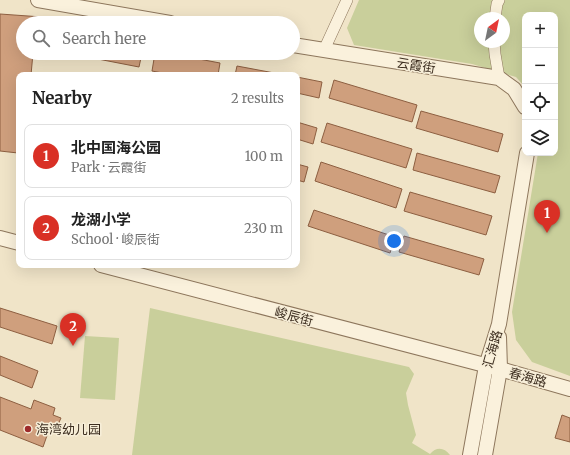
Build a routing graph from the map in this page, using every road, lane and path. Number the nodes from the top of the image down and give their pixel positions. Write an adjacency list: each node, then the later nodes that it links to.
1 (38, 0): 5 (street)
2 (347, 0): 8 (street)
3 (499, 0): 4 (street)
4 (496, 12)
5 (130, 16)
6 (300, 46): 8 (street, 云霞街)
7 (494, 48): 9 (street)
8 (324, 50): 9 (street, 云霞街)
9 (499, 78): 10 (street, 云霞街)
10 (522, 102)
11 (527, 156): 15 (street, 汇海路)
12 (0, 238): 13 (street)
13 (16, 242)
14 (112, 268): 15 (street, 峻辰街)
15 (493, 368): 16 (street, 春海路); 17 (street, 汇海路); 18 (street, 汇海路)
16 (570, 389)
17 (470, 455)
18 (485, 455)

